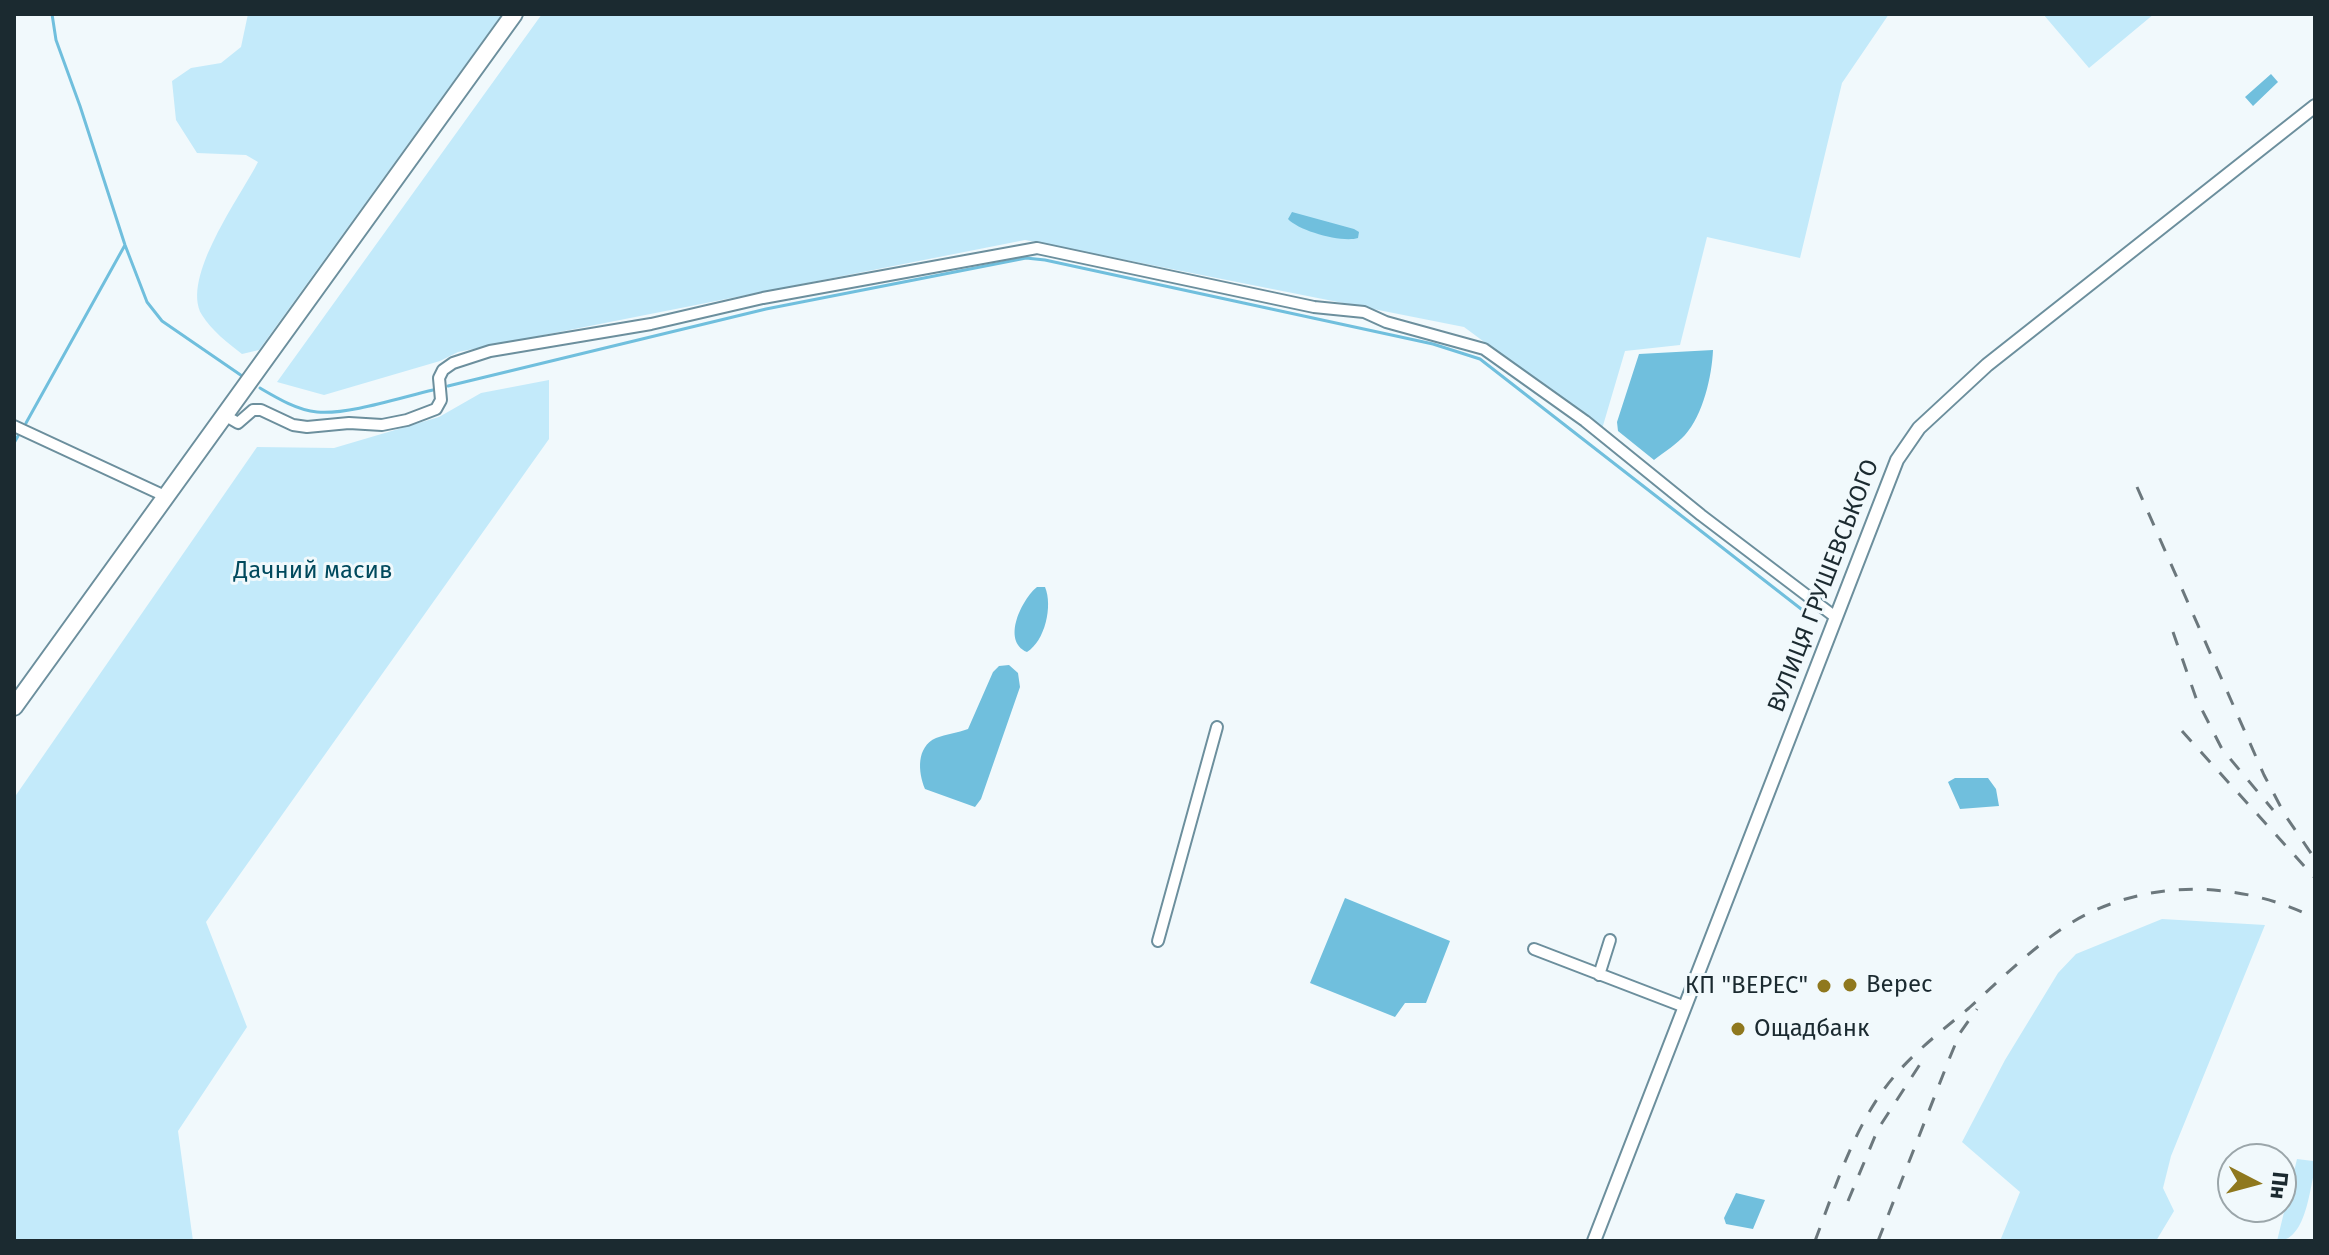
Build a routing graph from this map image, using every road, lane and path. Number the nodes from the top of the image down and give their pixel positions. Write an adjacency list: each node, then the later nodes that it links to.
1 (514, 14): 3 (highway)
2 (2315, 106): 6 (street, ВУЛИЦЯ ГРУШЕВСЬКОГО)
3 (226, 416): 5 (highway); 6 (street)
4 (14, 426): 5 (street)
5 (167, 497): 7 (highway)
6 (1834, 616): 13 (street, ВУЛИЦЯ ГРУШЕВСЬКОГО)
7 (14, 707)
8 (1217, 727): 10 (street)
9 (1610, 940): 12 (street)
10 (1158, 941)
11 (1534, 949): 12 (street)
12 (1599, 975): 13 (street)
13 (1685, 1007): 14 (street, ВУЛИЦЯ ГРУШЕВСЬКОГО)
14 (1594, 1241)

